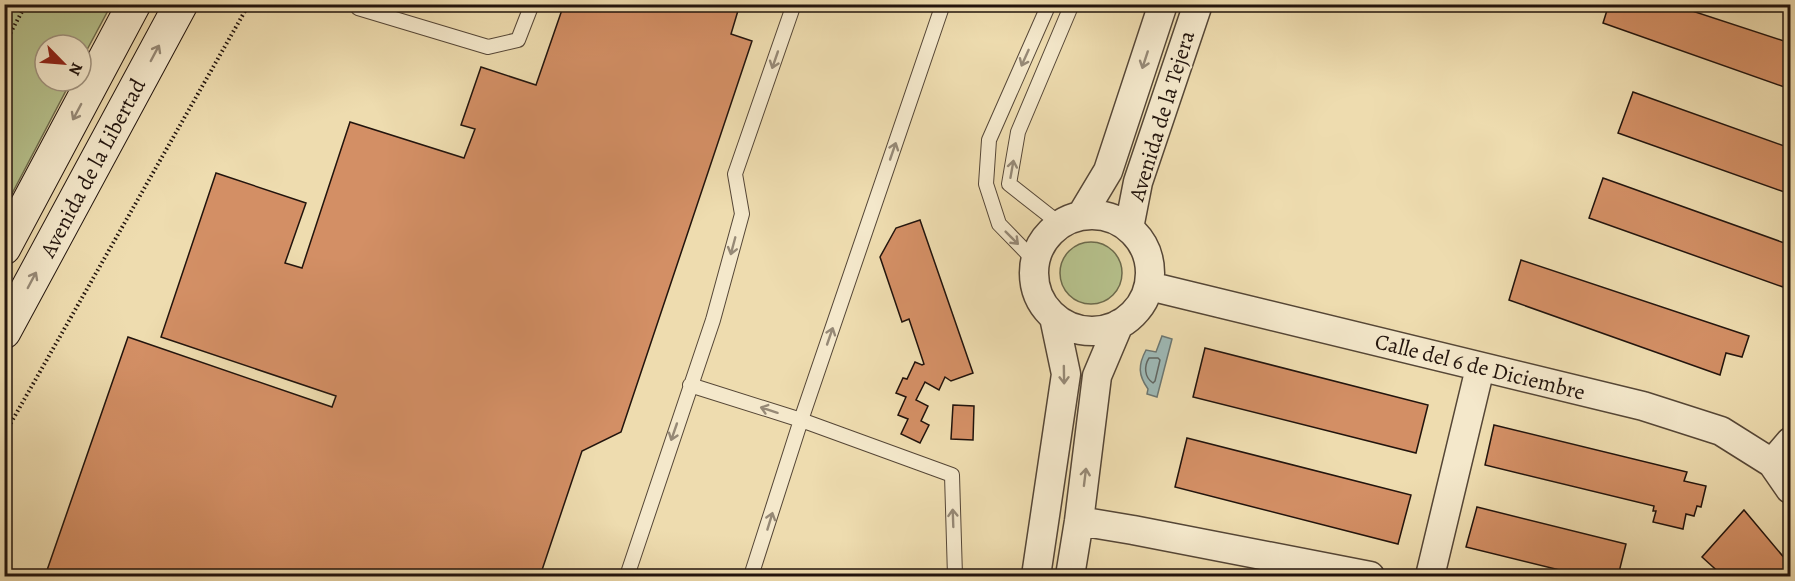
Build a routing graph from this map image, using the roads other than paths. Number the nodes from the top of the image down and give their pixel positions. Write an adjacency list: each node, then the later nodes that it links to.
1 (134, 4): 13 (main road, Avenida de la Libertad, one-way to 13)
2 (181, 4): 18 (main road, Avenida de la Libertad, one-way to 2)
3 (532, 4): 10 (lane)
4 (794, 4): 20 (lane, one-way to 20)
5 (943, 4): 21 (lane, one-way to 5)
6 (1048, 4): 14 (lane, one-way to 14)
7 (1072, 4): 11 (lane, one-way to 7)
8 (1163, 4): 11 (street, Avenida de la Tejera, one-way to 11)
9 (1198, 4): 12 (street, Avenida de la Tejera)
10 (358, 8)
11 (1070, 220): 12 (street); 14 (street)
12 (1129, 228): 15 (street)
13 (4, 248)
14 (1035, 261): 16 (street)
15 (1149, 286): 17 (street); 19 (street, Calle del 6 de Diciembre)
16 (1054, 317): 17 (street); 29 (street, one-way to 29)
17 (1119, 324): 25 (street, one-way to 17)
18 (4, 332)
19 (1480, 368): 23 (street, Calle del 6 de Diciembre); 32 (street)
20 (690, 385): 21 (lane, one-way to 20); 26 (lane, one-way to 26)
21 (801, 420): 27 (lane, one-way to 21); 28 (lane, one-way to 21)
22 (1791, 442): 23 (street)
23 (1772, 463): 24 (street, Calle del 6 de Diciembre)
24 (1791, 489)
25 (1079, 521): 30 (street); 31 (street)
26 (627, 576)
27 (751, 576)
28 (954, 576)
29 (1036, 576)
30 (1070, 576)
31 (1370, 576)
32 (1430, 576)

